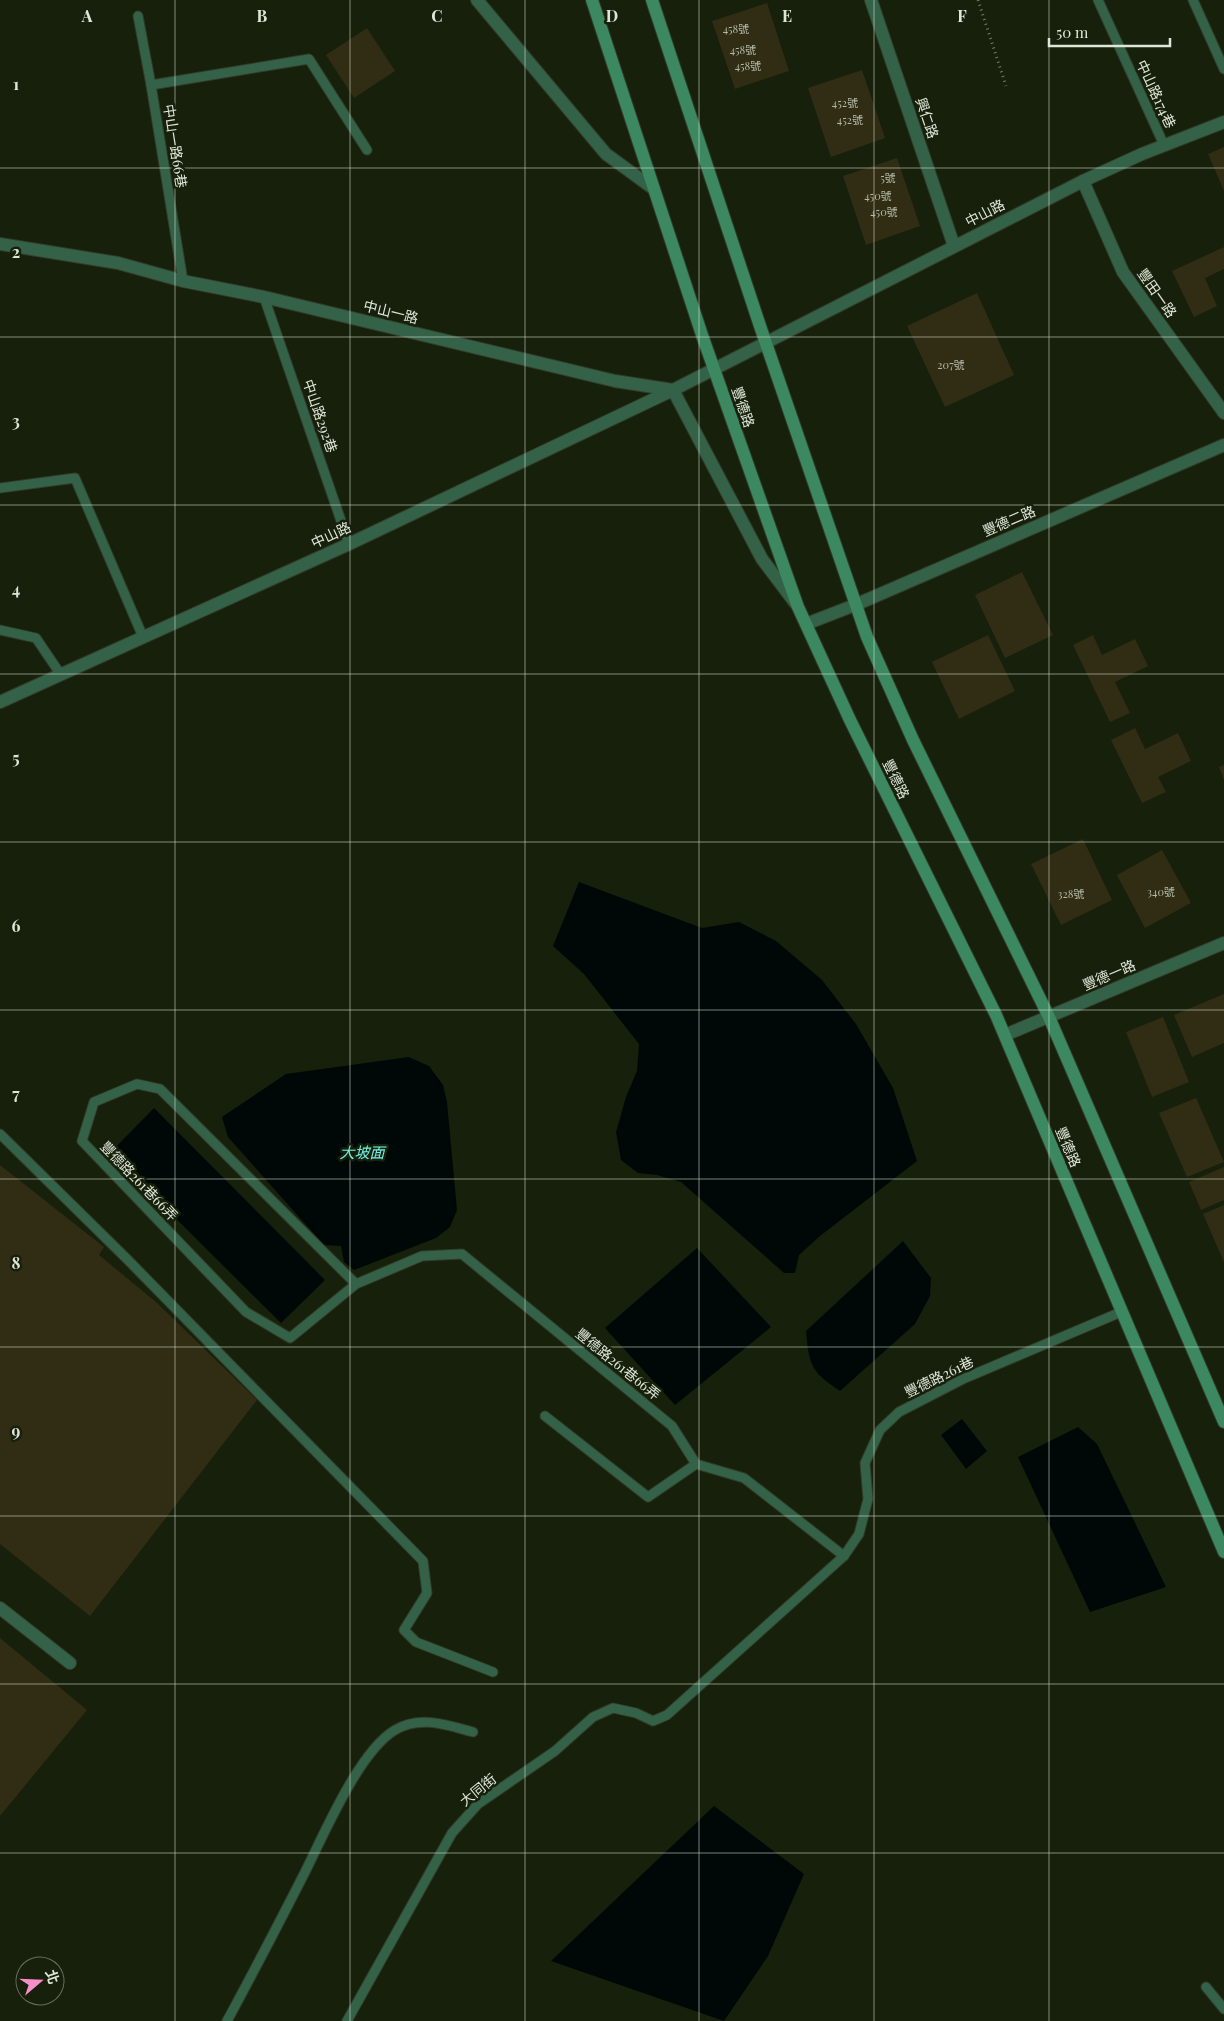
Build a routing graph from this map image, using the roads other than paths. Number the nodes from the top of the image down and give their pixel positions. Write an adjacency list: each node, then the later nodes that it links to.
1 (477, 0): 14 (street)
2 (592, 0): 14 (main road, 豐德路)
3 (652, 0): 19 (main road)
4 (871, 0): 16 (street, 興仁路)
5 (1098, 0): 11 (lane, 中山路174巷)
6 (1193, 0): 8 (lane)
7 (138, 16): 9 (lane, 中山一路66巷)
8 (1224, 69)
9 (151, 85): 12 (lane); 17 (lane, 中山一路66巷)
10 (1224, 122): 11 (street, 中山路)
11 (1164, 144): 13 (street, 中山路)
12 (367, 150)
13 (1083, 181): 16 (street, 中山路); 22 (street, 豐田一路)
14 (654, 189): 20 (main road, 豐德路)
15 (0, 244): 17 (street, 中山一路)
16 (954, 246): 19 (street, 中山路)
17 (183, 281): 18 (street, 中山一路)
18 (264, 297): 21 (street, 中山一路); 25 (lane, 中山路292巷)
19 (766, 344): 20 (street); 26 (main road)
20 (714, 370): 21 (street); 27 (main road, 豐德路)
21 (672, 390): 25 (street, 中山路); 27 (street)
22 (1224, 412)
23 (1224, 445): 26 (street, 豐德二路)
24 (0, 488): 30 (lane)
25 (349, 544): 30 (street, 中山路)
26 (856, 605): 28 (street, 豐德二路); 34 (main road)
27 (798, 607): 28 (main road, 豐德路)
28 (806, 624): 35 (main road, 豐德路)
29 (0, 630): 31 (lane)
30 (143, 637): 31 (street, 中山路)
31 (61, 674): 32 (street, 中山路)
32 (0, 702)
33 (1224, 943): 34 (street, 豐德一路)
34 (1049, 1016): 35 (street, 豐德一路); 40 (main road)
35 (1005, 1035): 38 (main road, 豐德路)
36 (0, 1134): 46 (lane)
37 (356, 1284): 37 (lane, 豐德路261巷66弄); 41 (lane, 豐德路261巷66弄)
38 (1121, 1312): 42 (main road, 豐德路); 43 (lane, 豐德路261巷)
39 (545, 1416): 41 (lane)
40 (1224, 1422)
41 (696, 1464): 43 (lane)
42 (1224, 1552)
43 (844, 1556): 47 (lane, 豐德路261巷)
44 (0, 1608): 45 (street)
45 (70, 1663)
46 (493, 1672)
47 (680, 1703): 52 (lane, 大同街)
48 (473, 1732): 51 (lane)
49 (1206, 1987): 50 (lane)
50 (1224, 2009)
51 (227, 2021)
52 (347, 2021)

